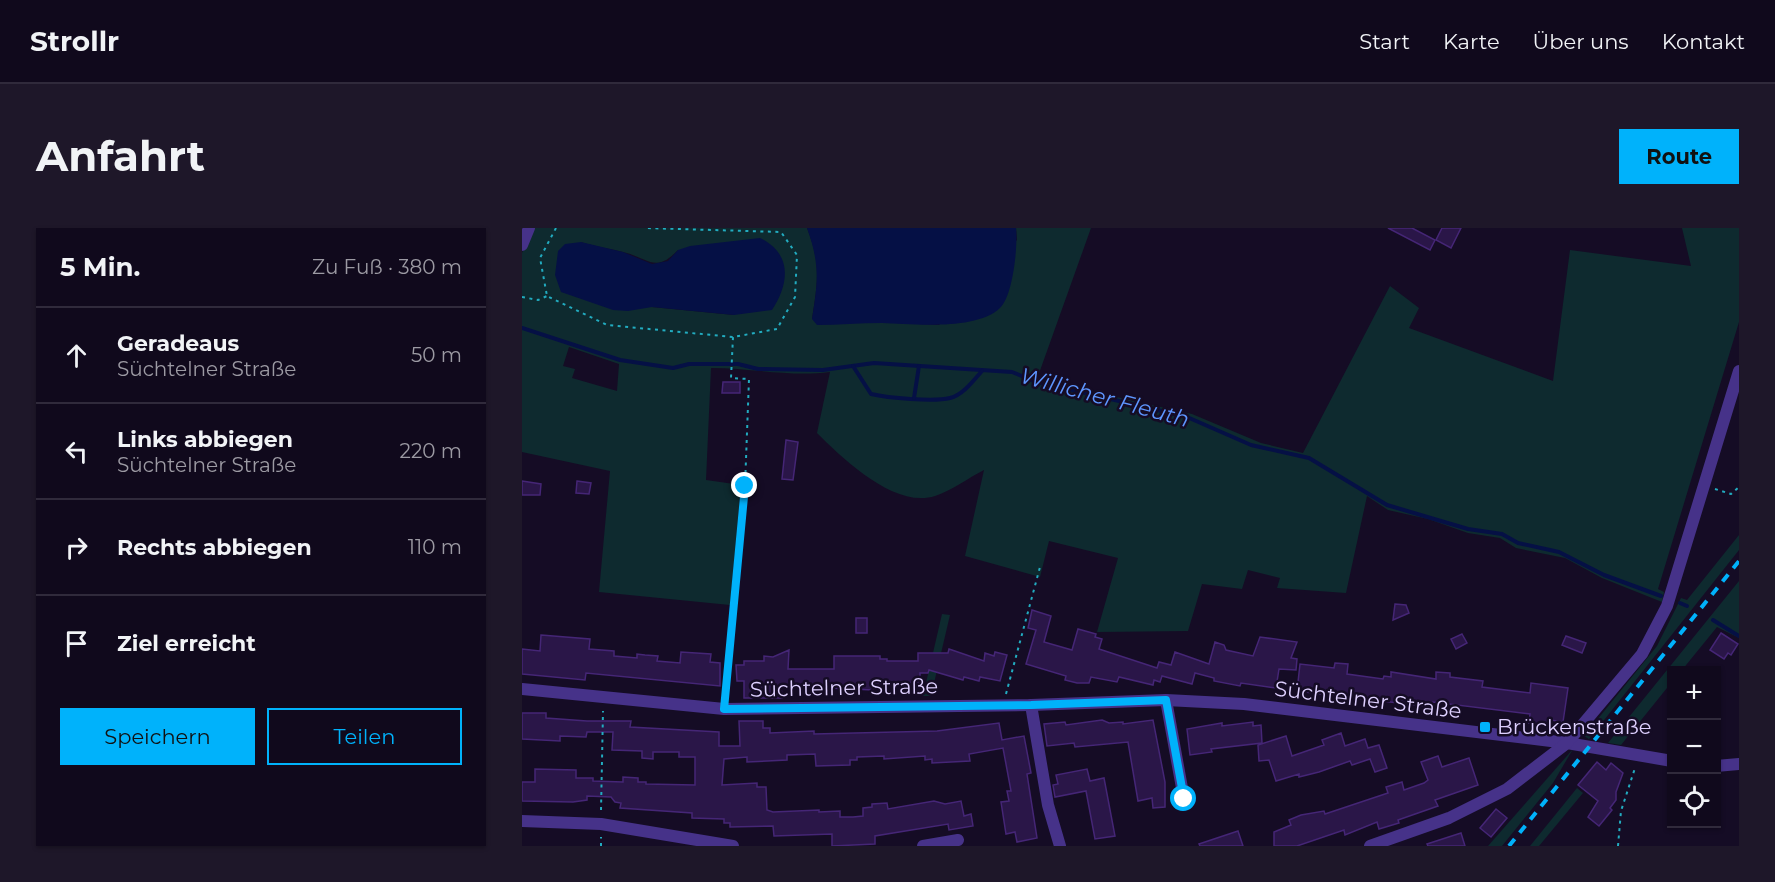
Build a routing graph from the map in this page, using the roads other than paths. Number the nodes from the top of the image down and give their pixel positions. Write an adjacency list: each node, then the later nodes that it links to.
1 (529, 228): 2 (street)
2 (522, 245)
3 (1739, 371): 7 (street)
4 (522, 689): 6 (street, Süchtelner Straße)
5 (1166, 700): 6 (street, Süchtelner Straße); 7 (street, Süchtelner Straße); 11 (street)
6 (1031, 705): 16 (street)
7 (1567, 743): 8 (street, Süchtelner Straße); 17 (street)
8 (1667, 761)
9 (1739, 764): 10 (street)
10 (1721, 766)
11 (1184, 799)
12 (522, 821): 14 (street)
13 (958, 840): 15 (street)
14 (733, 846)
15 (923, 846)
16 (1060, 846)
17 (1370, 846)

